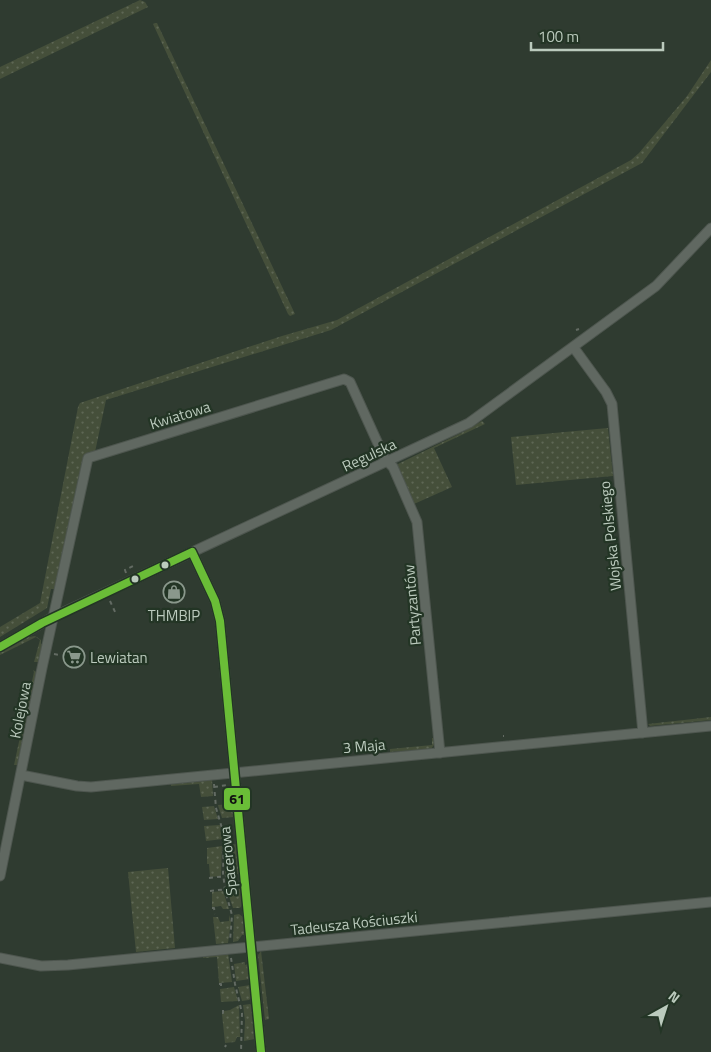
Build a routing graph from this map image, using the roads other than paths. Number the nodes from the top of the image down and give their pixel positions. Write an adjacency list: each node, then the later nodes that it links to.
1 (711, 228): 2 (street, Regulska)
2 (574, 348): 3 (street, Regulska); 10 (street, Wojska Polskiego)
3 (388, 462): 4 (street, Regulska); 5 (street, Kwiatowa); 11 (street, Partyzantów)
4 (192, 552): 5 (street, Regulska); 12 (street, Spacerowa)
5 (54, 617): 6 (street, Regulska); 7 (street, Kolejowa)
6 (33, 627): 7 (street); 8 (street, Regulska)
7 (49, 638): 13 (street, Kolejowa)
8 (0, 647)
9 (711, 726): 10 (street, 3 Maja)
10 (643, 733): 11 (street, 3 Maja)
11 (440, 753): 12 (street, 3 Maja)
12 (234, 773): 13 (street, 3 Maja); 16 (street, Spacerowa)
13 (21, 775): 14 (street, Kolejowa)
14 (0, 876)
15 (711, 902): 16 (street, Tadeusza Kościuszki)
16 (250, 947): 17 (street, Tadeusza Kościuszki); 18 (street, Spacerowa)
17 (0, 958)
18 (261, 1052)

